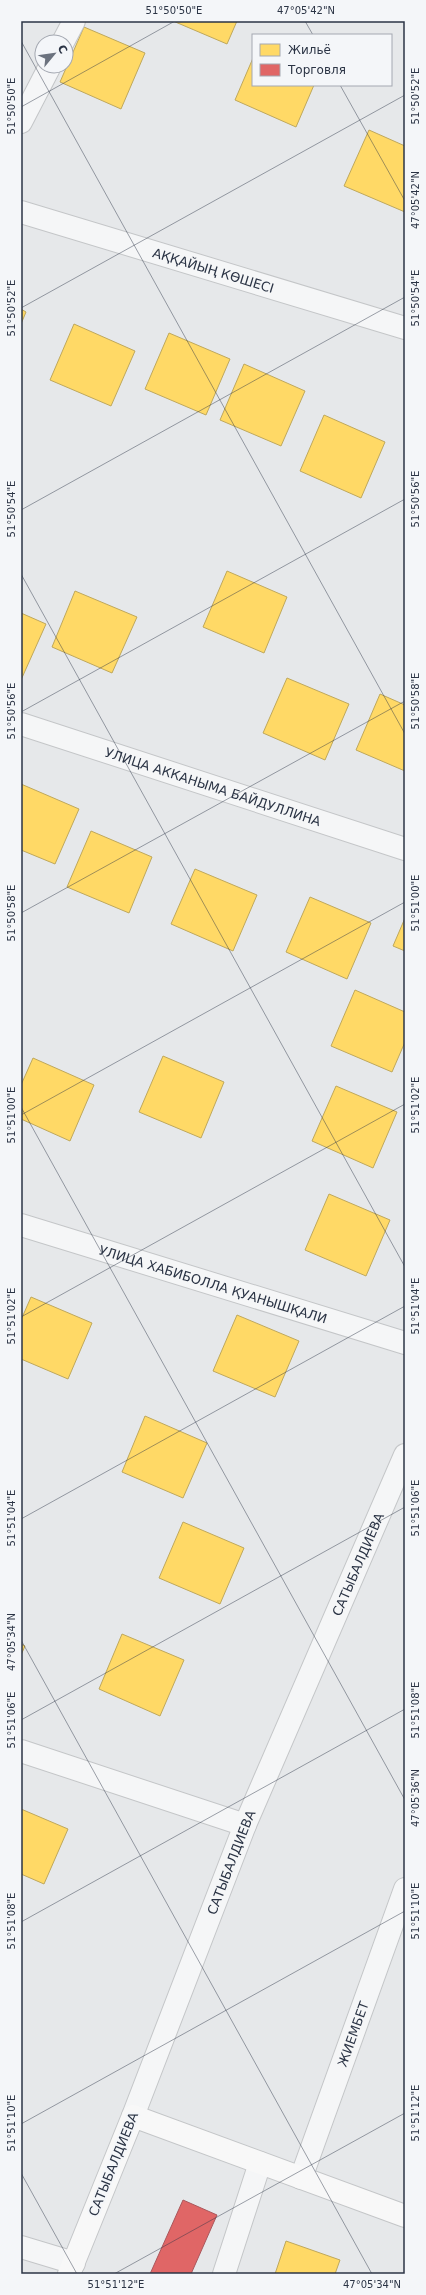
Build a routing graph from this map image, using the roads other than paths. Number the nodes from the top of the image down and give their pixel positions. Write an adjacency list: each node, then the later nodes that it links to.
1 (74, 21): 2 (street)
2 (67, 34)
3 (46, 74): 4 (street)
4 (21, 122)
5 (21, 212): 6 (street, АҚҚАЙЫҢ КӨШЕСІ)
6 (405, 328)
7 (21, 724): 8 (street, УЛИЦА АККАНЫМА БАЙДУЛЛИНА)
8 (405, 849)
9 (21, 1225): 10 (street, УЛИЦА ХАБИБОЛЛА ҚУАНЫШҚАЛИ)
10 (405, 1343)
11 (405, 1455): 13 (street, САТЫБАЛДИЕВА)
12 (21, 1751): 13 (street)
13 (245, 1825): 15 (street, САТЫБАЛДИЕВА)
14 (405, 1889): 17 (street, ЖИЕМБЕТ)
15 (133, 2116): 16 (street); 20 (street, САТЫБАЛДИЕВА)
16 (260, 2163): 17 (street); 21 (street)
17 (301, 2178): 18 (street)
18 (405, 2216)
19 (21, 2247): 20 (street)
20 (71, 2269)
21 (224, 2274)

